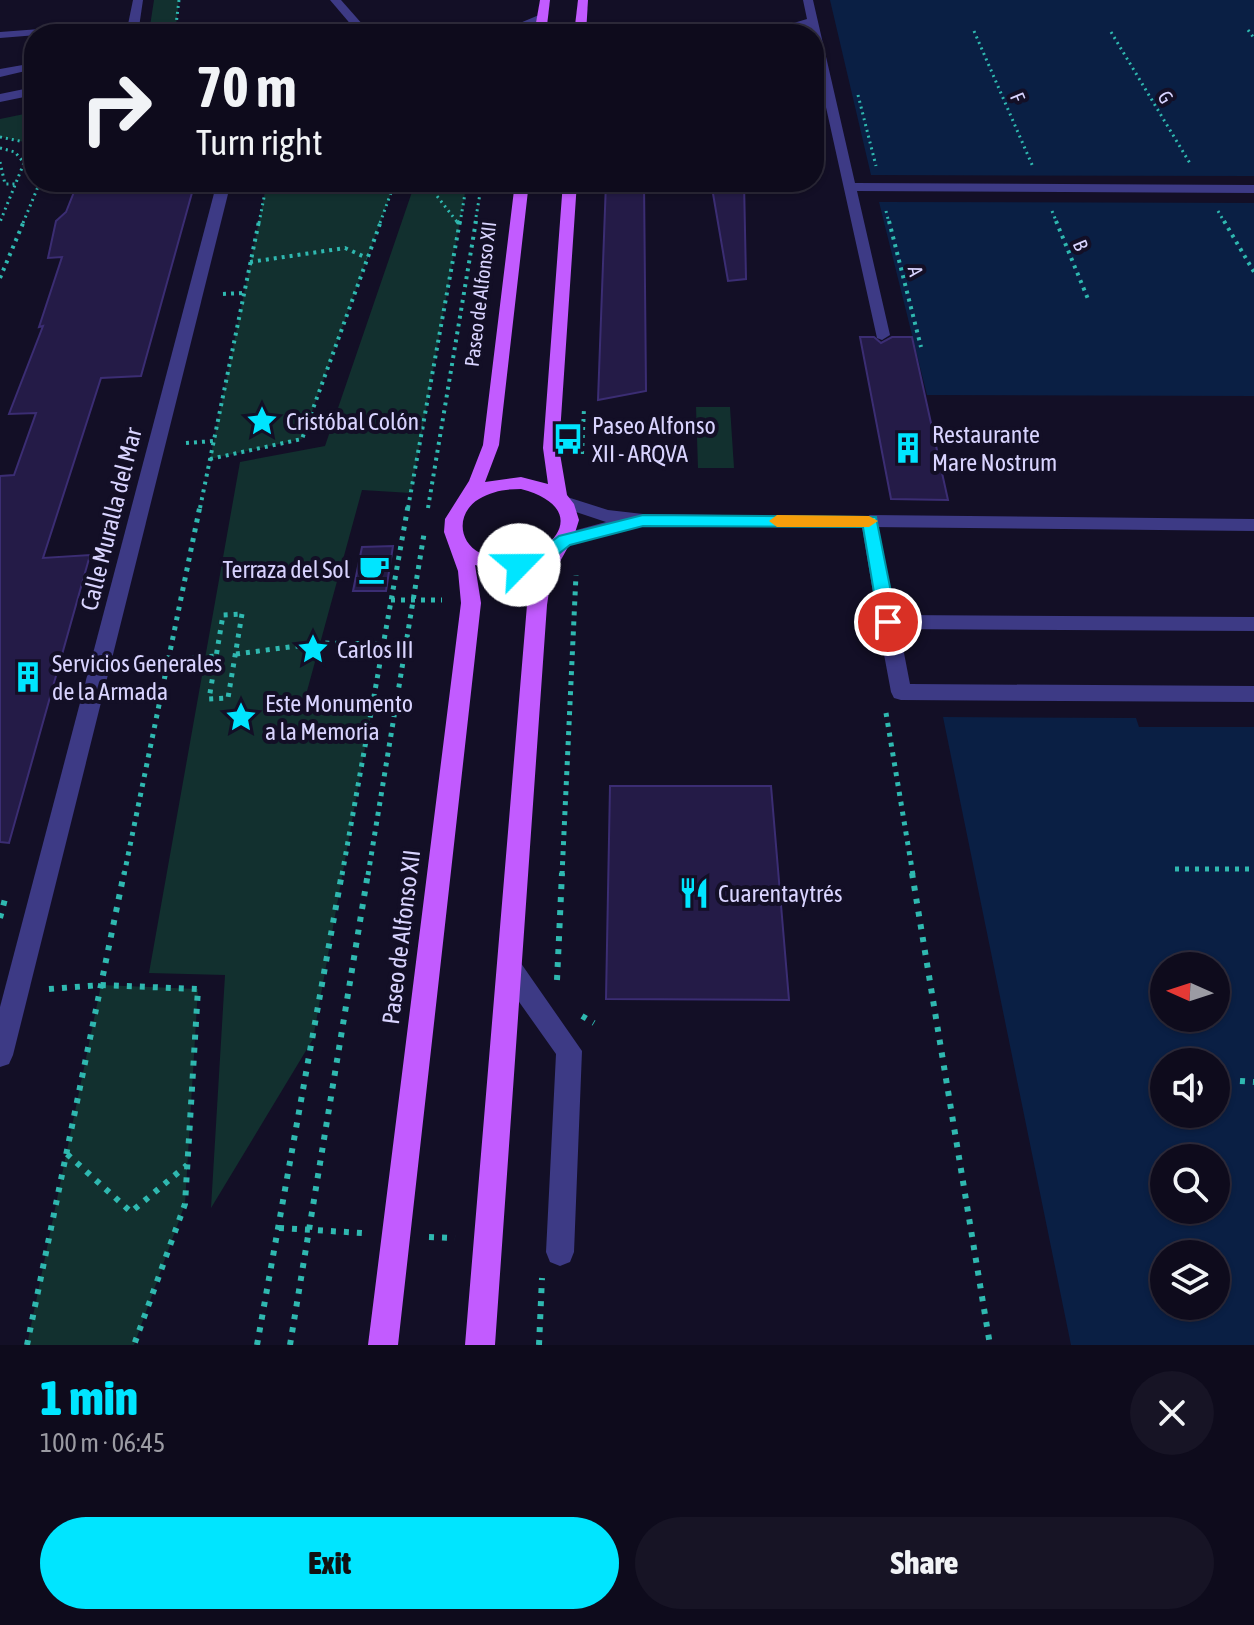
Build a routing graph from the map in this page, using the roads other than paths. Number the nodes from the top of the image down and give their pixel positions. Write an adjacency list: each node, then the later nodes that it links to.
1 (138, 0): 8 (street)
2 (335, 0): 9 (street)
3 (545, 0): 6 (main road)
4 (583, 0): 12 (main road)
5 (808, 0): 7 (street)
6 (543, 17): 10 (street); 11 (main road)
7 (813, 21): 13 (street); 14 (street)
8 (133, 24)
9 (356, 24)
10 (528, 24)
11 (542, 24)
12 (581, 24)
13 (801, 24)
14 (814, 24)
15 (24, 34): 16 (street)
16 (0, 35)
17 (24, 44): 18 (street)
18 (0, 46)
19 (24, 68): 21 (street)
20 (824, 72): 24 (street)
21 (0, 73)
22 (24, 93): 23 (street)
23 (0, 98)
24 (849, 187): 25 (street); 29 (street)
25 (1254, 189)
26 (221, 192): 41 (street, Calle Muralla del Mar)
27 (521, 192): 31 (main road, Paseo de Alfonso XII)
28 (569, 192): 30 (main road)
29 (882, 335)
30 (561, 499): 31 (main road); 32 (street); 36 (main road)
31 (463, 502): 35 (main road)
32 (643, 520): 33 (street); 36 (street)
33 (870, 521): 34 (street); 37 (street)
34 (1254, 525)
35 (455, 540): 36 (main road); 43 (main road, Paseo de Alfonso XII)
36 (561, 544): 40 (main road)
37 (888, 622): 38 (street); 39 (street)
38 (1254, 624)
39 (1254, 694)
40 (509, 967): 42 (street); 44 (main road)
41 (0, 1055)
42 (560, 1252)
43 (383, 1345)
44 (480, 1345)

